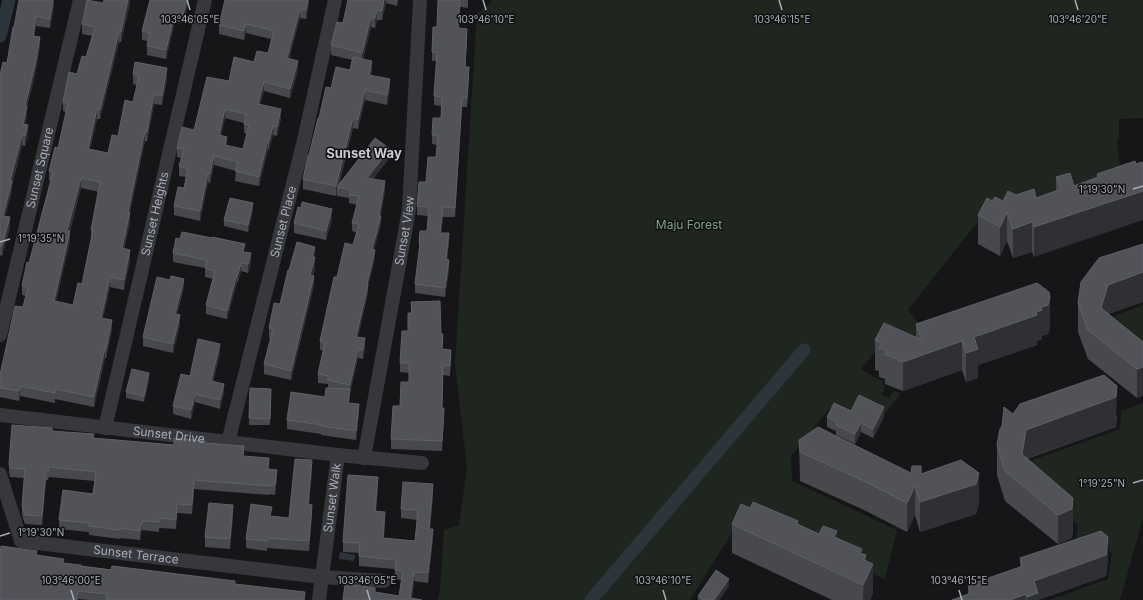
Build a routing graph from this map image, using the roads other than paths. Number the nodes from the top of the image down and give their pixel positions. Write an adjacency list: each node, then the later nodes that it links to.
1 (80, 0): 5 (street, Sunset Square)
2 (205, 0): 7 (street, Sunset Heights)
3 (335, 0): 8 (street, Sunset Place)
4 (420, 0): 10 (street, Sunset View)
5 (0, 335)
6 (0, 415): 7 (street, Sunset Drive)
7 (105, 428): 8 (street, Sunset Drive)
8 (228, 442): 9 (street, Sunset Drive)
9 (338, 455): 10 (street, Sunset Walk); 13 (street, Sunset Walk)
10 (364, 458): 11 (street, Sunset Walk)
11 (422, 464)
12 (0, 474): 13 (street, Sunset Terrace)
13 (322, 577): 14 (street); 15 (street, Sunset Walk)
14 (384, 581)
15 (319, 600)

